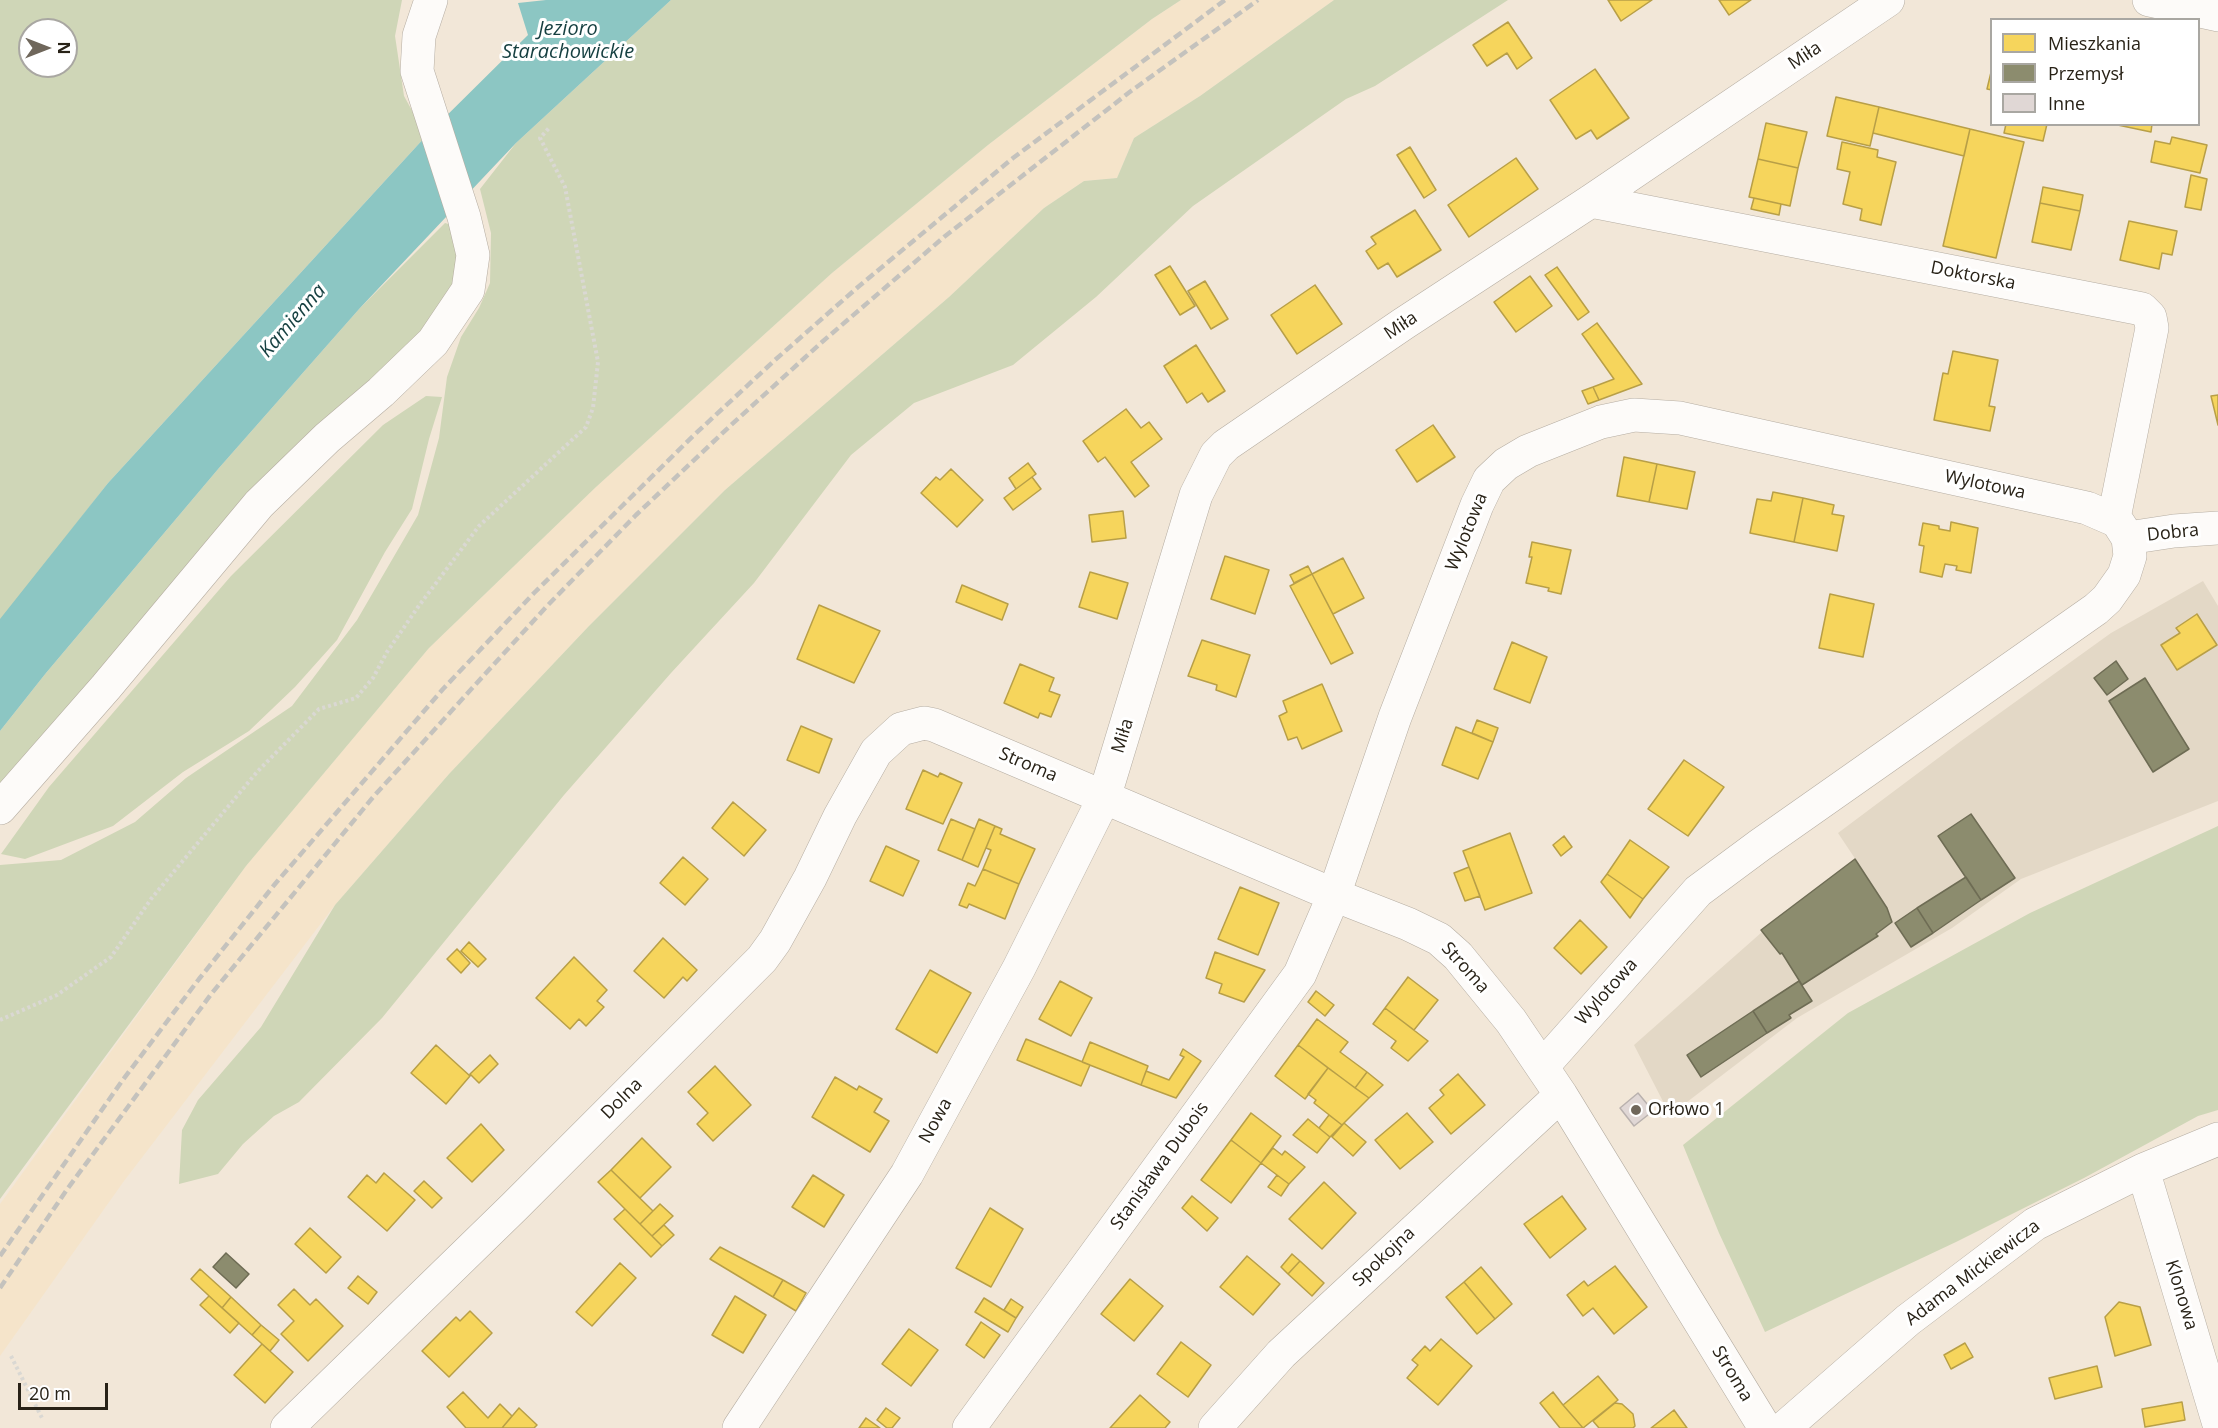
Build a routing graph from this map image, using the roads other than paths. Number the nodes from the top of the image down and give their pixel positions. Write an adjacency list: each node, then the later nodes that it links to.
1 (430, 0): 10 (street)
2 (1888, 0): 5 (street, Miła)
3 (2149, 0): 4 (street)
4 (2218, 15)
5 (1592, 201): 6 (street, Doktorska); 9 (street, Miła)
6 (2121, 528): 7 (street, Dobra); 11 (street, Wylotowa); 12 (street, Wylotowa)
7 (2218, 528)
8 (901, 729): 9 (street, Stroma); 17 (street, Dolna)
9 (1104, 798): 11 (street, Stroma); 18 (street, Nowa)
10 (0, 808)
11 (1334, 895): 12 (street, Stroma); 19 (street, Stanisława Dubois)
12 (1542, 1067): 13 (street, Stroma)
13 (1561, 1095): 20 (street, Spokojna); 21 (street, Stroma)
14 (2218, 1139): 15 (street, Adama Mickiewicza)
15 (2143, 1170): 16 (street, Klonowa); 22 (street, Adama Mickiewicza)
16 (2218, 1421)
17 (287, 1428)
18 (739, 1428)
19 (969, 1428)
20 (1215, 1428)
21 (1765, 1428)
22 (1784, 1428)

